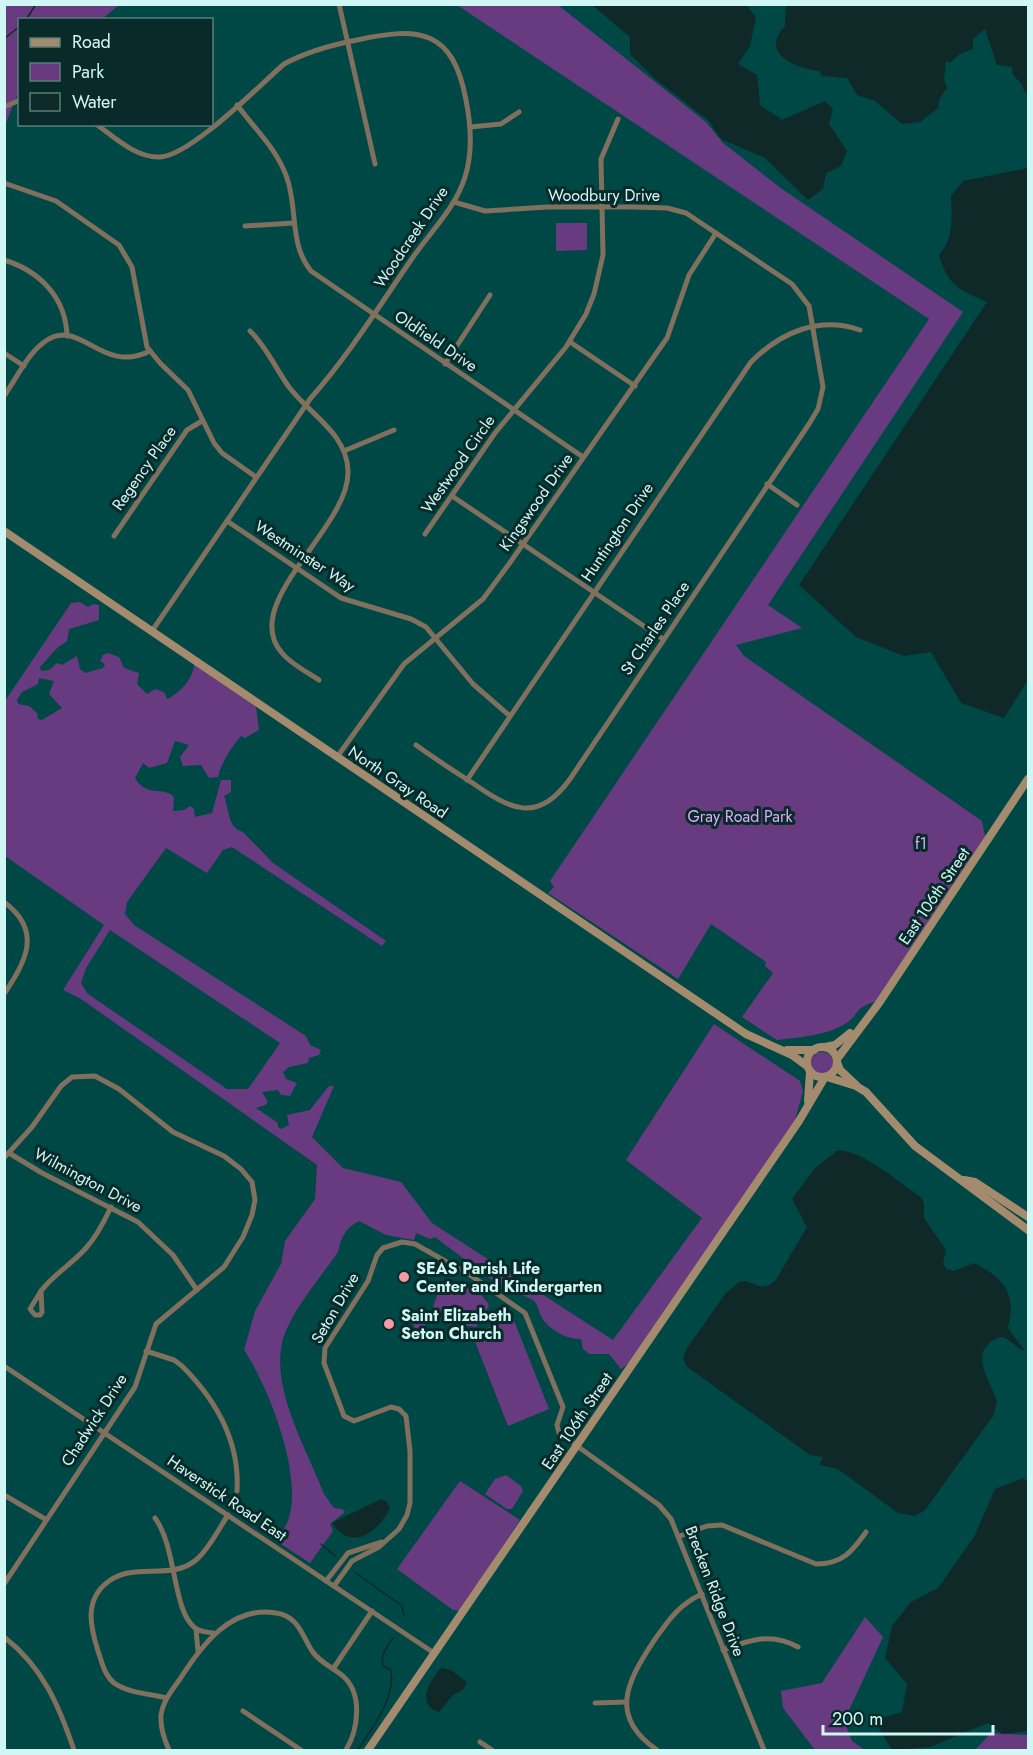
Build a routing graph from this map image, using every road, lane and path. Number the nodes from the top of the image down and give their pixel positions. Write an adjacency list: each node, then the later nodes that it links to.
1 (339, 4): 2 (street)
2 (348, 42): 4 (street, Woodcreek Drive); 11 (street, Woodcreek Drive); 12 (street)
3 (18, 101): 5 (street)
4 (237, 105): 8 (street, Woodcreek Drive); 16 (street, Oldfield Drive)
5 (4, 107)
6 (519, 112): 11 (street)
7 (618, 119): 15 (street, Westwood Circle)
8 (213, 125)
9 (99, 126): 10 (street, Woodcreek Drive)
10 (212, 126)
11 (470, 127): 14 (street, Woodcreek Drive)
12 (375, 164)
13 (4, 183): 27 (street)
14 (454, 202): 15 (street, Woodbury Drive); 21 (street, Woodcreek Drive)
15 (603, 208): 18 (street, Woodbury Drive); 26 (street, Westwood Circle)
16 (294, 223): 17 (street); 21 (street, Oldfield Drive)
17 (245, 226)
18 (716, 233): 22 (street, Woodbury Drive); 31 (street, Kingswood Drive)
19 (4, 260): 25 (street)
20 (490, 296): 29 (street)
21 (374, 315): 29 (street, Oldfield Drive); 33 (street, Woodcreek Drive)
22 (813, 326): 23 (street, Huntington Drive); 40 (street, St Charles Place); 49 (street, Huntington Drive)
23 (860, 330)
24 (250, 331): 33 (street)
25 (67, 336): 27 (street); 30 (street)
26 (570, 342): 31 (street); 34 (street, Westwood Circle)
27 (150, 351): 35 (street)
28 (4, 353): 30 (street)
29 (445, 364): 34 (street, Oldfield Drive)
30 (24, 366): 32 (street)
31 (634, 386): 38 (street, Kingswood Drive)
32 (4, 396)
33 (306, 405): 37 (street); 39 (street, Woodcreek Drive)
34 (514, 410): 38 (street, Oldfield Drive); 41 (street, Westwood Circle)
35 (201, 421): 39 (street); 46 (street, Regency Place)
36 (394, 430): 37 (street)
37 (344, 451): 48 (street)
38 (583, 457): 47 (street, Kingswood Drive)
39 (256, 477): 43 (street, Woodcreek Drive)
40 (767, 484): 42 (street); 52 (street, St Charles Place)
41 (452, 496): 45 (street, Westwood Circle); 47 (street)
42 (797, 505)
43 (227, 521): 48 (street, Westminster Way); 50 (street, Woodcreek Drive)
44 (4, 531): 50 (street, North Gray Road)
45 (425, 534)
46 (114, 536)
47 (522, 544): 49 (street); 51 (street, Kingswood Drive)
48 (298, 569): 51 (street, Westminster Way); 53 (street)
49 (592, 592): 52 (street); 54 (street, Huntington Drive)
50 (152, 631): 56 (street, North Gray Road)
51 (436, 638): 54 (street, Westminster Way); 56 (street, Kingswood Drive)
52 (663, 639): 58 (street, St Charles Place)
53 (319, 680)
54 (510, 716): 58 (street, Huntington Drive)
55 (416, 745): 58 (street, St Charles Place)
56 (337, 757): 63 (street, North Gray Road)
57 (1029, 779): 61 (street, East 106th Street)
58 (467, 780)
59 (4, 902): 60 (street)
60 (4, 994)
61 (859, 1027): 62 (street, East 106th Street); 65 (street, East 106th Street)
62 (824, 1047): 64 (street); 65 (street)
63 (780, 1049): 64 (street, North Gray Road); 66 (street, North Gray Road)
64 (814, 1050): 66 (street)
65 (837, 1060): 67 (street); 68 (street)
66 (809, 1069): 67 (street); 69 (street, East 106th Street)
67 (826, 1077): 68 (street); 69 (street, East 106th Street)
68 (856, 1086): 71 (street)
69 (807, 1106): 80 (street, East 106th Street)
70 (7, 1155): 72 (street, Wilmington Drive); 75 (street, Chadwick Drive)
71 (964, 1180): 73 (street); 74 (street)
72 (111, 1207): 75 (street, Wilmington Drive); 76 (street)
73 (1029, 1217)
74 (1029, 1230)
75 (197, 1290): 77 (street, Chadwick Drive)
76 (41, 1291)
77 (146, 1352): 79 (street, Chadwick Drive); 81 (street)
78 (4, 1366): 79 (street, Haverstick Road East)
79 (104, 1432): 83 (street, Haverstick Road East); 85 (street, Chadwick Drive)
80 (575, 1447): 87 (street, Brecken Ridge Drive); 88 (street, Seton Drive); 101 (street, East 106th Street)
81 (237, 1491)
82 (4, 1495): 85 (street)
83 (228, 1515): 89 (street); 90 (street, Haverstick Road East)
84 (155, 1518): 89 (street)
85 (45, 1519): 91 (street, Chadwick Drive)
86 (866, 1532): 87 (street)
87 (680, 1536): 93 (street, Brecken Ridge Drive)
88 (382, 1542): 90 (street, Seton Drive); 92 (street, Seton Drive)
89 (174, 1570): 95 (street); 103 (street)
90 (326, 1581): 92 (street, Haverstick Road East)
91 (4, 1584)
92 (334, 1586): 94 (street, Haverstick Road East)
93 (702, 1594): 99 (street, Brecken Ridge Drive); 104 (street)
94 (372, 1611): 101 (street, Haverstick Road East); 102 (street)
95 (196, 1629): 96 (street); 100 (street)
96 (213, 1633): 100 (street); 102 (street)
97 (4, 1637): 108 (street)
98 (798, 1647): 99 (street)
99 (723, 1650): 115 (street, Brecken Ridge Drive)
100 (198, 1651): 103 (street)
101 (434, 1653): 112 (street, East 106th Street)
102 (333, 1669): 111 (street)
103 (167, 1698): 109 (street)
104 (626, 1702): 105 (street); 114 (street)
105 (596, 1703)
106 (243, 1712): 110 (street)
107 (480, 1742): 113 (street)
108 (74, 1750)
109 (169, 1750)
110 (301, 1750)
111 (346, 1750)
112 (368, 1750)
113 (492, 1750)
114 (657, 1750)
115 (764, 1750)

